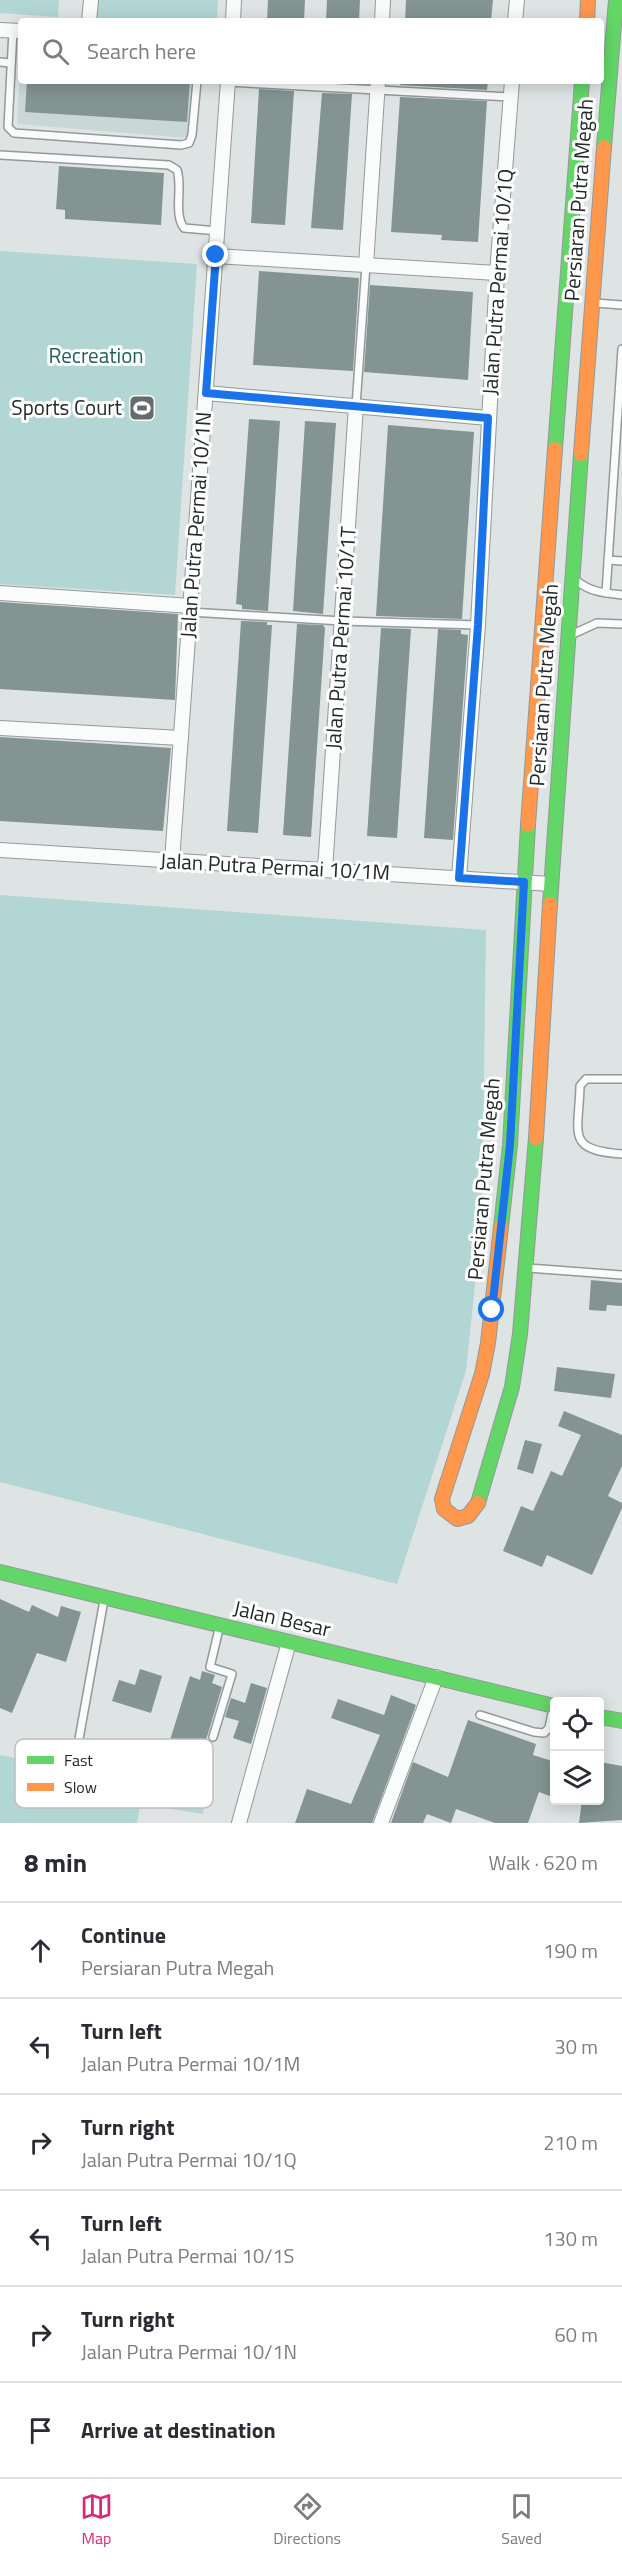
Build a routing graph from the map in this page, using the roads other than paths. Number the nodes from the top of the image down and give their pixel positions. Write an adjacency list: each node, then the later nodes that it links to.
1 (91, 0): 7 (street)
2 (234, 0): 8 (street)
3 (383, 0): 9 (street)
4 (517, 0): 10 (street)
5 (588, 0): 11 (street)
6 (616, 0): 15 (street, Persiaran Putra Megah)
7 (90, 18)
8 (233, 18)
9 (382, 18)
10 (515, 18)
11 (586, 18)
12 (12, 31): 14 (lane)
13 (0, 62): 14 (lane)
14 (10, 63): 16 (lane)
15 (616, 64): 28 (street, Persiaran Putra Megah)
16 (197, 84)
17 (228, 84): 24 (street, Jalan Putra Permai 10/1N)
18 (303, 84): 21 (lane)
19 (512, 84): 22 (street, Jalan Putra Permai 10/1Q)
20 (582, 84): 51 (street, Persiaran Putra Megah)
21 (378, 86): 22 (lane); 26 (street)
22 (512, 97): 27 (street, Jalan Putra Permai 10/1Q)
23 (0, 155): 24 (lane)
24 (218, 231): 25 (street, Jalan Putra Permai 10/1N)
25 (216, 255): 26 (street); 31 (street, Jalan Putra Permai 10/1N)
26 (366, 265): 27 (street); 32 (lane)
27 (497, 273): 33 (street, Jalan Putra Permai 10/1Q)
28 (592, 303): 29 (lane); 36 (street, Persiaran Putra Megah)
29 (622, 304)
30 (622, 349): 34 (lane)
31 (206, 393): 32 (street); 40 (street, Jalan Putra Permai 10/1N)
32 (356, 406): 33 (street); 41 (street, Jalan Putra Permai 10/1T)
33 (488, 418): 43 (street, Jalan Putra Permai 10/1Q)
34 (608, 560): 35 (lane); 38 (lane)
35 (622, 561)
36 (573, 577): 38 (lane); 44 (street, Persiaran Putra Megah)
37 (0, 593): 40 (street)
38 (603, 593): 39 (lane)
39 (622, 595)
40 (190, 609): 41 (lane); 46 (street, Jalan Putra Permai 10/1N)
41 (342, 621): 43 (lane); 49 (street, Jalan Putra Permai 10/1T)
42 (622, 624): 44 (lane)
43 (478, 625): 50 (street, Jalan Putra Permai 10/1Q)
44 (568, 637): 52 (street, Persiaran Putra Megah)
45 (0, 728): 46 (street)
46 (181, 738): 48 (street, Jalan Putra Permai 10/1N)
47 (0, 850): 48 (street, Jalan Putra Permai 10/1M)
48 (172, 861): 49 (street, Jalan Putra Permai 10/1M)
49 (325, 870): 50 (street, Jalan Putra Permai 10/1M)
50 (459, 878): 51 (street, Jalan Putra Permai 10/1M)
51 (524, 882): 52 (street, Jalan Putra Permai 10/1M); 55 (street, Persiaran Putra Megah)
52 (551, 884): 55 (street, Persiaran Putra Megah)
53 (622, 1079): 54 (lane)
54 (622, 1154)
55 (525, 1268): 56 (lane)
56 (622, 1275)
57 (0, 1572): 58 (street, Jalan Besar)
58 (105, 1598): 59 (street, Jalan Besar); 68 (lane)
59 (220, 1627): 60 (street, Jalan Besar); 67 (lane)
60 (289, 1642): 61 (street, Jalan Besar); 69 (street)
61 (436, 1677): 62 (street, Jalan Besar); 70 (street)
62 (550, 1704)
63 (480, 1715): 66 (lane)
64 (604, 1718): 65 (street)
65 (622, 1721)
66 (550, 1723)
67 (213, 1737)
68 (79, 1739)
69 (239, 1823)
70 (381, 1823)

